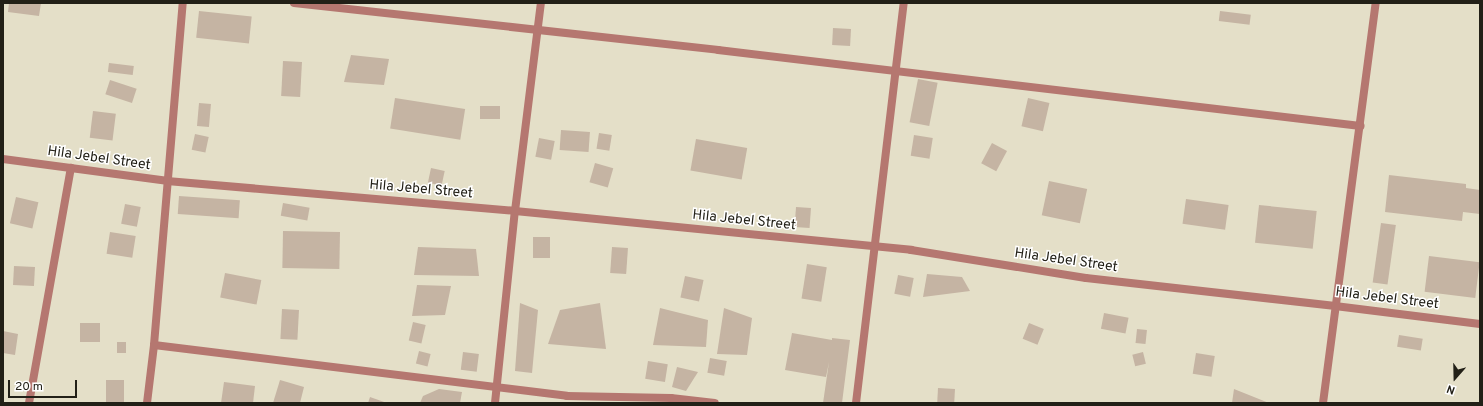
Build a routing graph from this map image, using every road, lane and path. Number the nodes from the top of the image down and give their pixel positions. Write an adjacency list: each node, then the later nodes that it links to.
1 (183, 3): 11 (street)
2 (294, 3): 6 (street)
3 (541, 3): 6 (street)
4 (904, 3): 7 (street)
5 (1376, 3): 8 (street)
6 (538, 29): 7 (street); 12 (street)
7 (896, 71): 8 (street); 13 (street)
8 (1361, 126): 14 (street)
9 (3, 159): 10 (street, Hila Jebel Street)
10 (71, 168): 11 (street, Hila Jebel Street); 18 (street)
11 (167, 181): 12 (street, Hila Jebel Street); 16 (street)
12 (515, 211): 13 (street, Hila Jebel Street); 17 (street)
13 (875, 247): 14 (street, Hila Jebel Street); 22 (street)
14 (1335, 306): 15 (street, Hila Jebel Street); 23 (street)
15 (1480, 324)
16 (154, 346): 17 (street); 19 (street)
17 (497, 388): 20 (street); 21 (street)
18 (29, 403)
19 (147, 403)
20 (495, 403)
21 (715, 403)
22 (856, 403)
23 (1323, 403)

